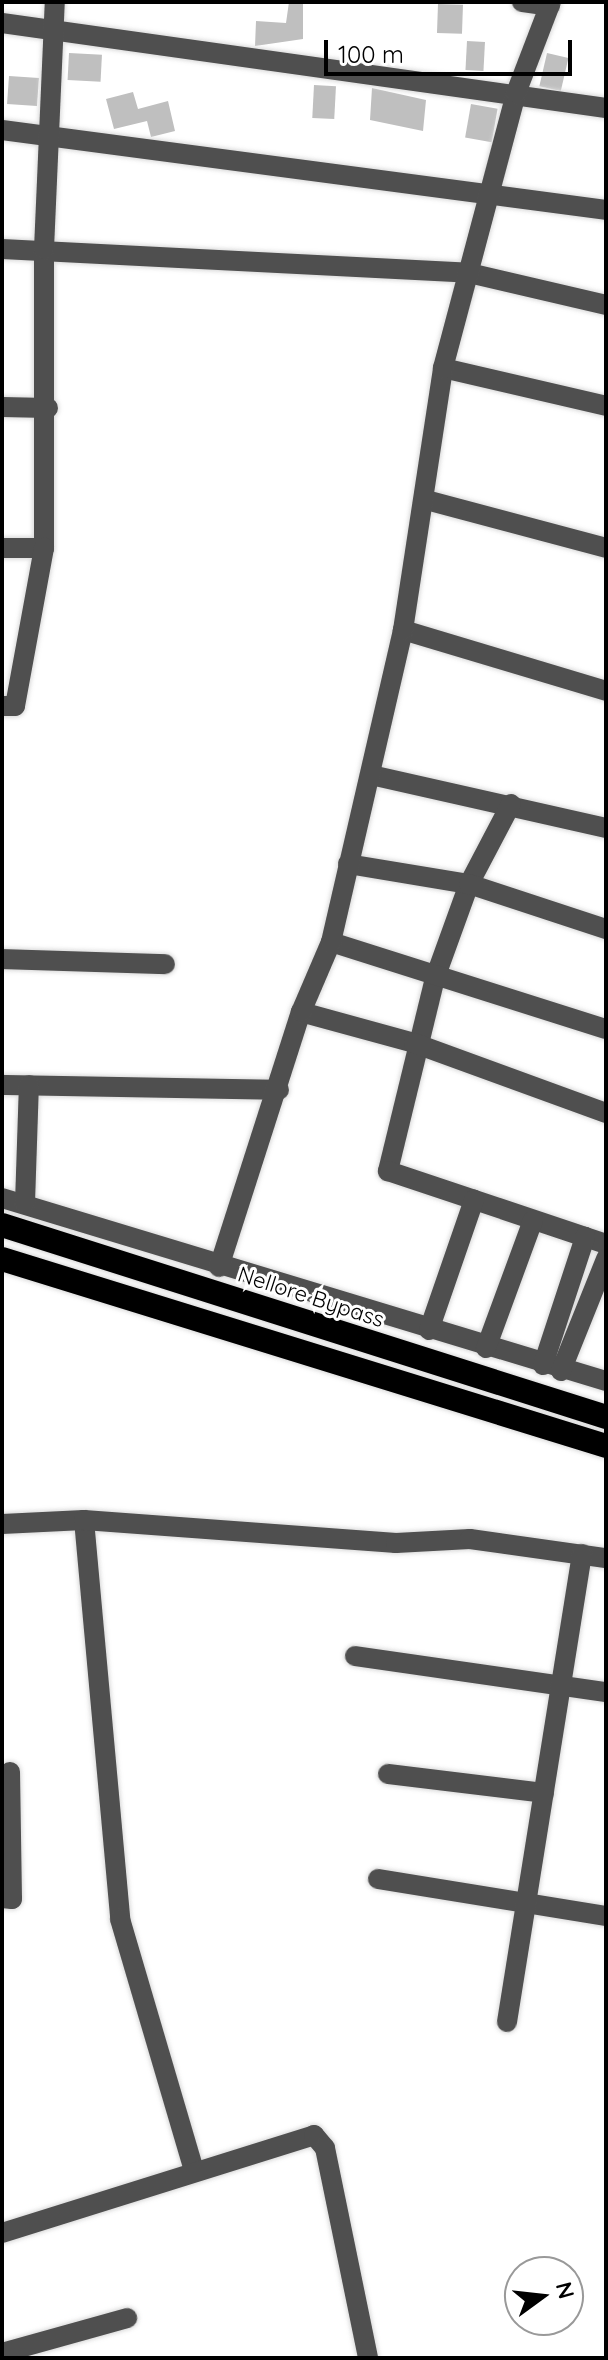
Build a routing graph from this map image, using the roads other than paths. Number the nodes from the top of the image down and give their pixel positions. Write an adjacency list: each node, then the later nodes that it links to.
1 (55, 2): 5 (street)
2 (522, 2): 3 (street)
3 (550, 4): 6 (street)
4 (2, 23): 5 (street)
5 (56, 31): 6 (street); 9 (street)
6 (516, 93): 7 (street); 10 (street)
7 (606, 108)
8 (2, 130): 9 (street)
9 (53, 137): 10 (street); 13 (street)
10 (496, 190): 11 (street); 14 (street)
11 (606, 210)
12 (2, 249): 13 (street)
13 (44, 249): 14 (street); 19 (street)
14 (469, 273): 15 (street); 16 (street)
15 (606, 305)
16 (443, 368): 17 (street); 20 (street)
17 (606, 406)
18 (2, 407): 19 (street)
19 (48, 408): 22 (street)
20 (426, 500): 23 (street); 24 (street)
21 (2, 548): 22 (street)
22 (44, 548): 26 (street)
23 (606, 548)
24 (403, 630): 25 (street); 27 (street)
25 (606, 691)
26 (2, 706)
27 (371, 775): 28 (street); 30 (street)
28 (511, 804): 29 (street); 31 (street)
29 (606, 828)
30 (348, 864): 31 (street); 33 (street)
31 (469, 884): 32 (street); 36 (street)
32 (606, 929)
33 (331, 942): 36 (street); 37 (street)
34 (2, 959): 35 (street)
35 (165, 964)
36 (435, 978): 38 (street); 39 (street)
37 (301, 1012): 39 (street); 42 (street)
38 (606, 1029)
39 (414, 1043): 43 (street); 45 (street)
40 (2, 1085): 41 (street)
41 (29, 1085): 42 (street); 46 (street)
42 (279, 1090): 53 (street)
43 (606, 1113)
44 (2, 1198): 46 (street)
45 (474, 1200): 47 (street); 54 (street)
46 (25, 1203): 53 (street)
47 (533, 1220): 49 (street); 55 (street)
48 (2, 1225): 58 (highway, Nellore Bypass)
49 (585, 1237): 50 (street); 56 (street)
50 (606, 1244)
51 (2, 1259): 59 (highway)
52 (606, 1259): 56 (street)
53 (219, 1267): 54 (street)
54 (429, 1330): 55 (street)
55 (486, 1348): 56 (street)
56 (552, 1368): 57 (street)
57 (606, 1381)
58 (606, 1417)
59 (606, 1446)
60 (84, 1520): 61 (street); 62 (street); 75 (street)
61 (2, 1524)
62 (582, 1554): 63 (street); 65 (street)
63 (606, 1558)
64 (355, 1656): 65 (street)
65 (561, 1685): 66 (street); 69 (street)
66 (606, 1692)
67 (10, 1772): 71 (street)
68 (388, 1774): 69 (street)
69 (544, 1793): 72 (street)
70 (378, 1879): 72 (street)
71 (2, 1898)
72 (526, 1903): 73 (street); 74 (street)
73 (606, 1916)
74 (507, 2022)
75 (194, 2171): 76 (street); 79 (street)
76 (2, 2233)
77 (127, 2318): 78 (street)
78 (2, 2353)
79 (368, 2358)

